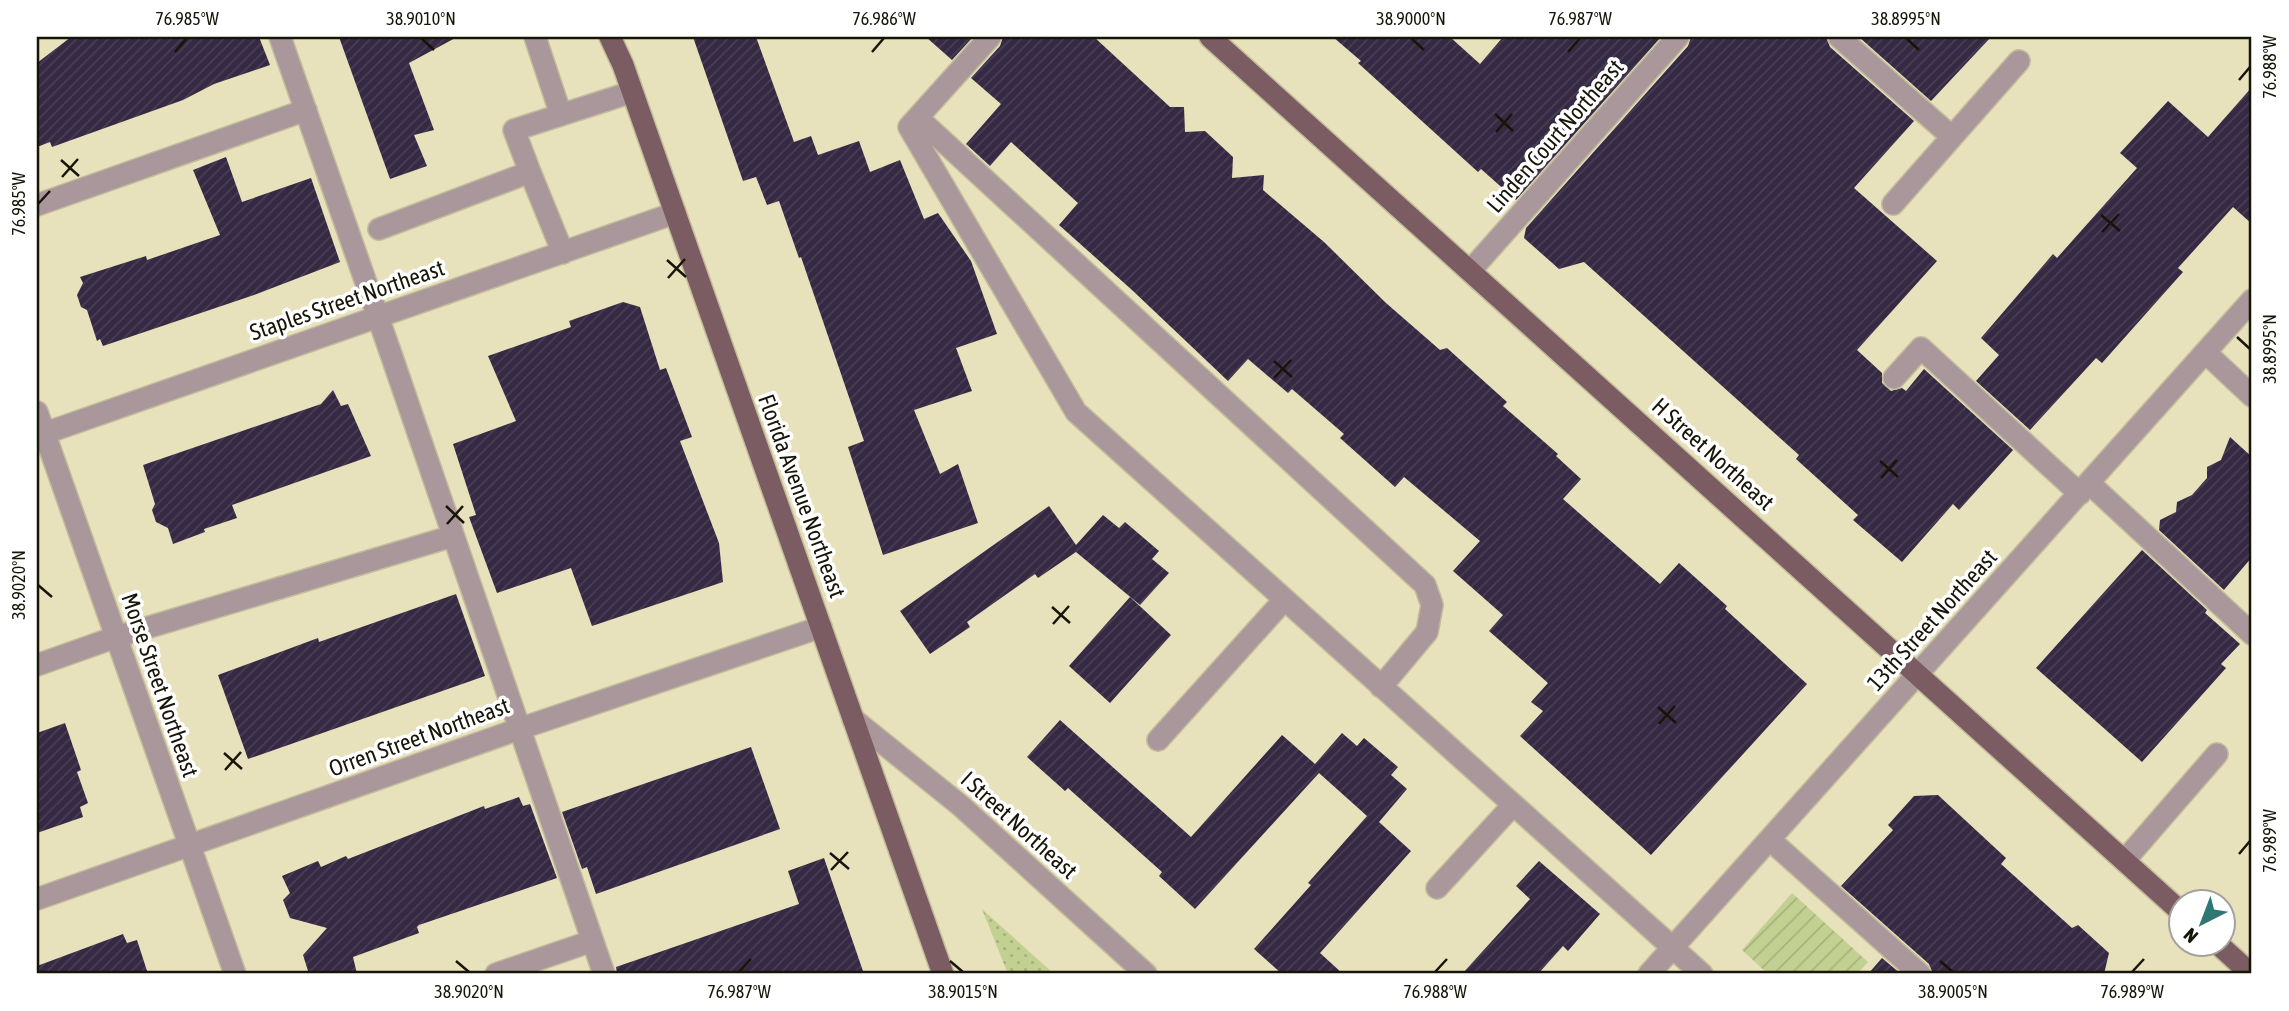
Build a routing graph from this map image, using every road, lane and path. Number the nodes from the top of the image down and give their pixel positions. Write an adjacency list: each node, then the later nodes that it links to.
1 (280, 37): 12 (street)
2 (535, 37): 13 (street)
3 (610, 37): 10 (main road, Florida Avenue Northeast)
4 (622, 37): 10 (main road)
5 (990, 37): 14 (street)
6 (1210, 37): 22 (main road, H Street Northeast)
7 (1678, 37): 22 (street, Linden Court Northeast)
8 (1839, 37): 15 (street)
9 (2019, 61): 15 (street)
10 (623, 65): 11 (main road, Florida Avenue Northeast)
11 (632, 92): 13 (street); 19 (main road, Florida Avenue Northeast)
12 (306, 110): 18 (street); 24 (street)
13 (561, 115): 16 (street)
14 (918, 118): 32 (street); 38 (street)
15 (1952, 137): 17 (street)
16 (530, 172): 20 (street); 21 (street)
17 (1893, 204)
18 (37, 205)
19 (675, 213): 21 (street, Staples Street Northeast); 33 (main road, Florida Avenue Northeast)
20 (379, 229)
21 (563, 253): 24 (street, Staples Street Northeast)
22 (1471, 270): 37 (main road, H Street Northeast)
23 (2252, 300): 25 (street, 13th Street Northeast)
24 (378, 317): 29 (street, Staples Street Northeast); 31 (street)
25 (2206, 353): 27 (street); 30 (street, 13th Street Northeast)
26 (1894, 378): 30 (street)
27 (2252, 396)
28 (37, 412): 29 (street, Morse Street Northeast)
29 (41, 435): 35 (street, Morse Street Northeast)
30 (2085, 488): 34 (street); 37 (street, 13th Street Northeast)
31 (453, 536): 35 (street); 40 (street)
32 (1284, 600): 38 (street); 41 (street)
33 (821, 626): 39 (main road, Florida Avenue Northeast); 40 (street, Orren Street Northeast)
34 (2252, 634)
35 (116, 637): 36 (street); 45 (street, Morse Street Northeast)
36 (37, 665)
37 (1918, 675): 44 (street, 13th Street Northeast); 46 (main road, H Street Northeast)
38 (1381, 687): 43 (street)
39 (853, 719): 56 (main road, Florida Avenue Northeast); 57 (street, I Street Northeast)
40 (519, 729): 45 (street, Orren Street Northeast); 50 (street)
41 (1158, 740)
42 (2217, 754): 46 (street)
43 (1513, 805): 47 (street); 51 (street)
44 (1770, 840): 51 (street, 13th Street Northeast); 60 (street)
45 (189, 846): 49 (street, Orren Street Northeast); 53 (street, Morse Street Northeast)
46 (2125, 860): 48 (main road, H Street Northeast)
47 (1437, 888)
48 (2166, 898)
49 (37, 899)
50 (592, 941): 54 (street); 55 (street)
51 (1673, 948): 58 (street, 13th Street Northeast); 59 (street)
52 (2233, 958): 61 (main road)
53 (235, 974)
54 (496, 974)
55 (604, 974)
56 (943, 974)
57 (1146, 974)
58 (1649, 974)
59 (1702, 974)
60 (1920, 974)
61 (2251, 974)

